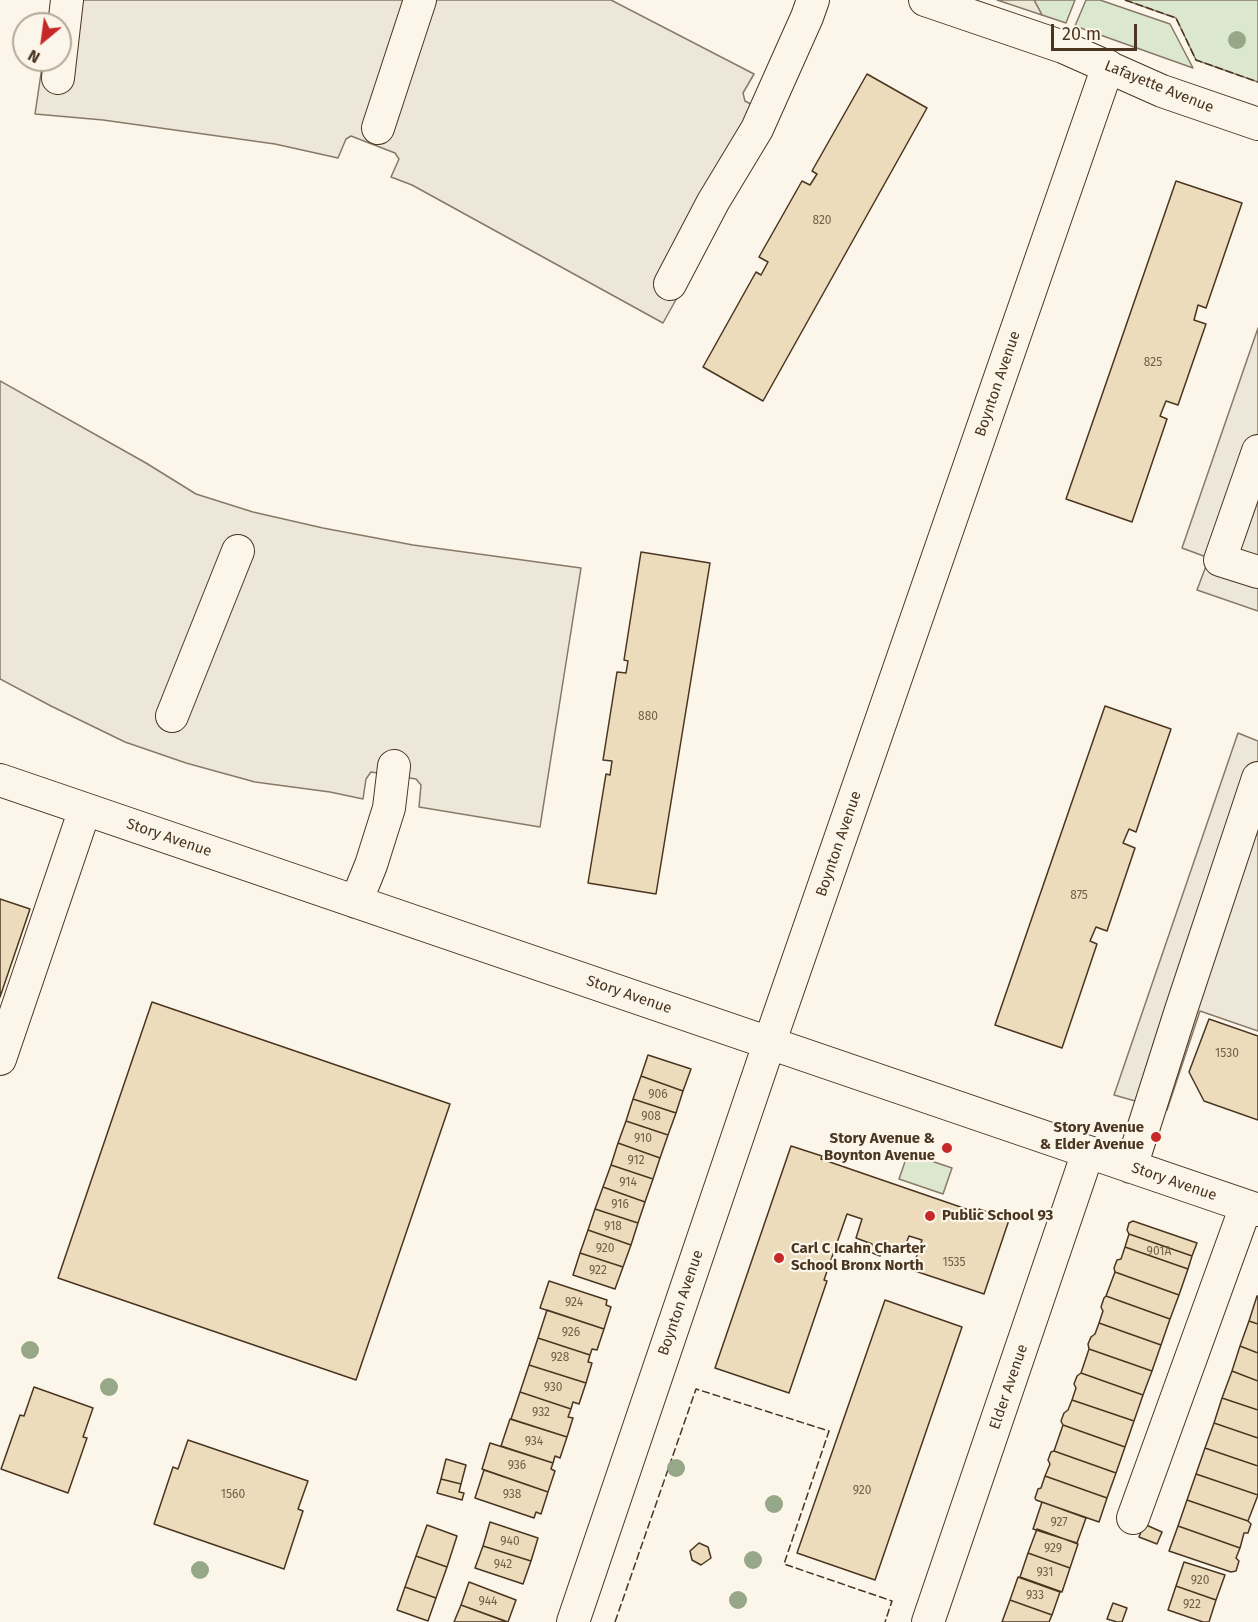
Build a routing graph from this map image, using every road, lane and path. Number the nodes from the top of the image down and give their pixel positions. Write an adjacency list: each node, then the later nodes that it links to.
1 (67, 0): 6 (street)
2 (420, 0): 8 (street)
3 (813, 0): 9 (street)
4 (926, 0): 5 (street, Lafayette Avenue)
5 (1108, 66): 7 (street, Lafayette Avenue); 19 (street, Boynton Avenue)
6 (58, 78)
7 (1258, 124)
8 (378, 128)
9 (670, 284)
10 (1258, 451): 12 (street)
11 (238, 551): 13 (street)
12 (1258, 572)
13 (172, 716)
14 (394, 766): 18 (street)
15 (1258, 778): 22 (street)
16 (0, 780): 17 (street, Story Avenue)
17 (85, 809): 18 (street, Story Avenue); 20 (street)
18 (356, 902): 19 (street, Story Avenue)
19 (770, 1044): 21 (street, Story Avenue); 25 (street, Boynton Avenue)
20 (0, 1059)
21 (1088, 1152): 22 (street, Story Avenue); 26 (street, Elder Avenue)
22 (1131, 1167): 23 (street, Story Avenue)
23 (1252, 1208): 24 (street)
24 (1133, 1518)
25 (573, 1622)
26 (928, 1622)

